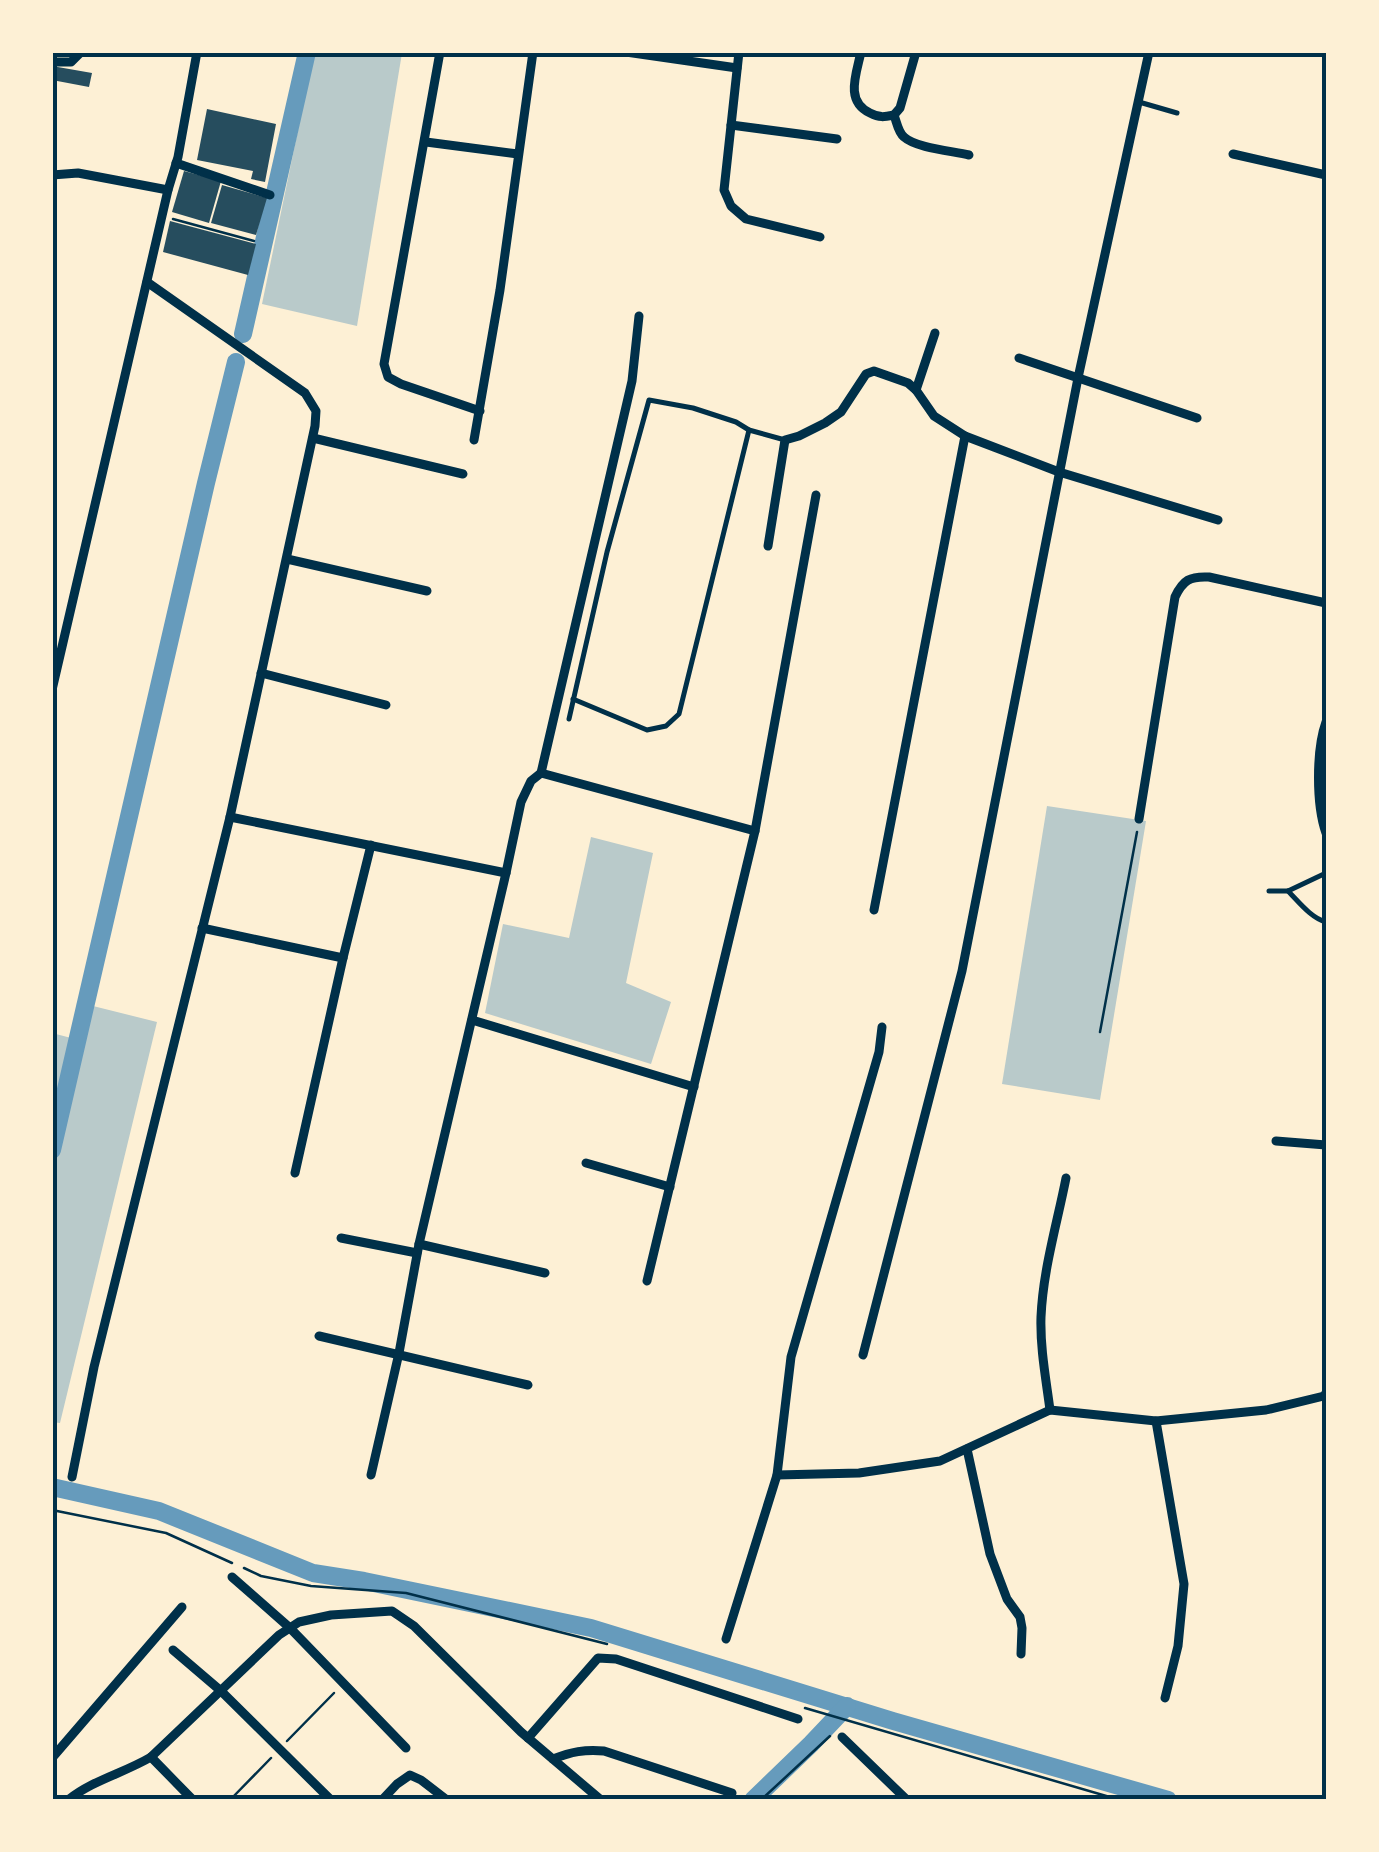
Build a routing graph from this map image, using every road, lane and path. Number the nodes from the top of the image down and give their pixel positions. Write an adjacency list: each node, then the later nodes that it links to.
1 (81, 52): 10 (street)
2 (198, 52): 21 (street)
3 (440, 52): 17 (street)
4 (533, 52): 18 (street)
5 (626, 52): 11 (street)
6 (740, 52): 11 (street)
7 (861, 52): 14 (street)
8 (916, 52): 14 (street)
9 (1149, 52): 12 (street)
10 (52, 62)
11 (738, 68): 15 (street)
12 (1139, 102): 13 (lane); 33 (street)
13 (1177, 113)
14 (894, 115): 20 (street)
15 (731, 125): 16 (street); 27 (street)
16 (836, 139)
17 (426, 142): 18 (street); 35 (street)
18 (518, 154): 35 (street)
19 (1233, 154): 22 (street)
20 (968, 155)
21 (176, 163): 24 (street); 25 (street)
22 (1326, 174)
23 (52, 176): 24 (street)
24 (168, 190): 26 (street)
25 (270, 196)
26 (162, 216): 28 (path); 29 (street)
27 (820, 238)
28 (254, 240)
29 (147, 282): 39 (street); 51 (street)
30 (639, 316): 56 (street)
31 (935, 333): 34 (street)
32 (1019, 358): 33 (street)
33 (1078, 378): 36 (street); 42 (street)
34 (916, 390): 38 (street); 41 (street)
35 (480, 411): 40 (street)
36 (1197, 418)
37 (750, 430): 41 (lane); 52 (lane); 52 (lane)
38 (965, 436): 42 (street); 66 (street)
39 (313, 438): 43 (street); 47 (street)
40 (474, 440)
41 (785, 440): 46 (street)
42 (1059, 472): 45 (street); 86 (street)
43 (462, 474)
44 (816, 495): 59 (street)
45 (1218, 520)
46 (768, 546)
47 (287, 559): 48 (street); 50 (street)
48 (426, 592)
49 (1326, 603): 58 (street)
50 (262, 674): 53 (street); 57 (street)
51 (52, 690)
52 (573, 700): 54 (lane)
53 (386, 706)
54 (569, 719)
55 (1326, 722): 60 (street)
56 (541, 773): 59 (street); 63 (street)
57 (230, 817): 61 (street); 68 (street)
58 (1139, 819): 72 (path)
59 (755, 831): 73 (street)
60 (1326, 833)
61 (371, 845): 63 (street); 69 (street)
62 (1326, 873): 65 (lane)
63 (506, 874): 70 (street)
64 (1268, 890): 65 (lane)
65 (1288, 890): 67 (lane)
66 (874, 910)
67 (1326, 922)
68 (202, 928): 69 (street); 94 (street)
69 (343, 958): 77 (street)
70 (472, 1020): 73 (street); 81 (street)
71 (882, 1027): 93 (street)
72 (1100, 1032)
73 (694, 1088): 79 (street)
74 (1276, 1141): 75 (street)
75 (1326, 1145)
76 (586, 1163): 79 (street)
77 (295, 1173)
78 (1066, 1178): 89 (street)
79 (670, 1187): 83 (street)
80 (341, 1238): 81 (street)
81 (418, 1249): 82 (street); 85 (street)
82 (545, 1272)
83 (647, 1280)
84 (319, 1336): 85 (street)
85 (399, 1354): 87 (street); 92 (street)
86 (862, 1354)
87 (528, 1385)
88 (1326, 1395): 90 (street)
89 (1050, 1410): 90 (street); 91 (street)
90 (1156, 1421): 104 (street)
91 (966, 1449): 93 (street); 102 (street)
92 (371, 1475)
93 (777, 1476): 99 (street)
94 (72, 1477)
95 (52, 1510): 100 (path)
96 (232, 1578): 98 (street)
97 (182, 1608): 110 (street)
98 (290, 1628): 103 (street); 108 (street); 109 (street)
99 (726, 1639)
100 (615, 1647)
101 (173, 1650): 103 (street)
102 (1021, 1654)
103 (220, 1691): 111 (street); 116 (street)
104 (1164, 1698)
105 (803, 1707): 122 (path)
106 (798, 1719): 108 (street)
107 (837, 1735): 120 (path); 121 (street)
108 (528, 1738): 112 (street)
109 (406, 1748)
110 (52, 1758)
111 (151, 1758): 114 (street); 115 (street)
112 (553, 1759): 113 (street); 119 (street)
113 (732, 1793)
114 (68, 1800)
115 (193, 1800)
116 (331, 1800)
117 (382, 1800): 118 (street)
118 (447, 1800)
119 (601, 1800)
120 (761, 1800)
121 (907, 1800)
122 (1120, 1800)

